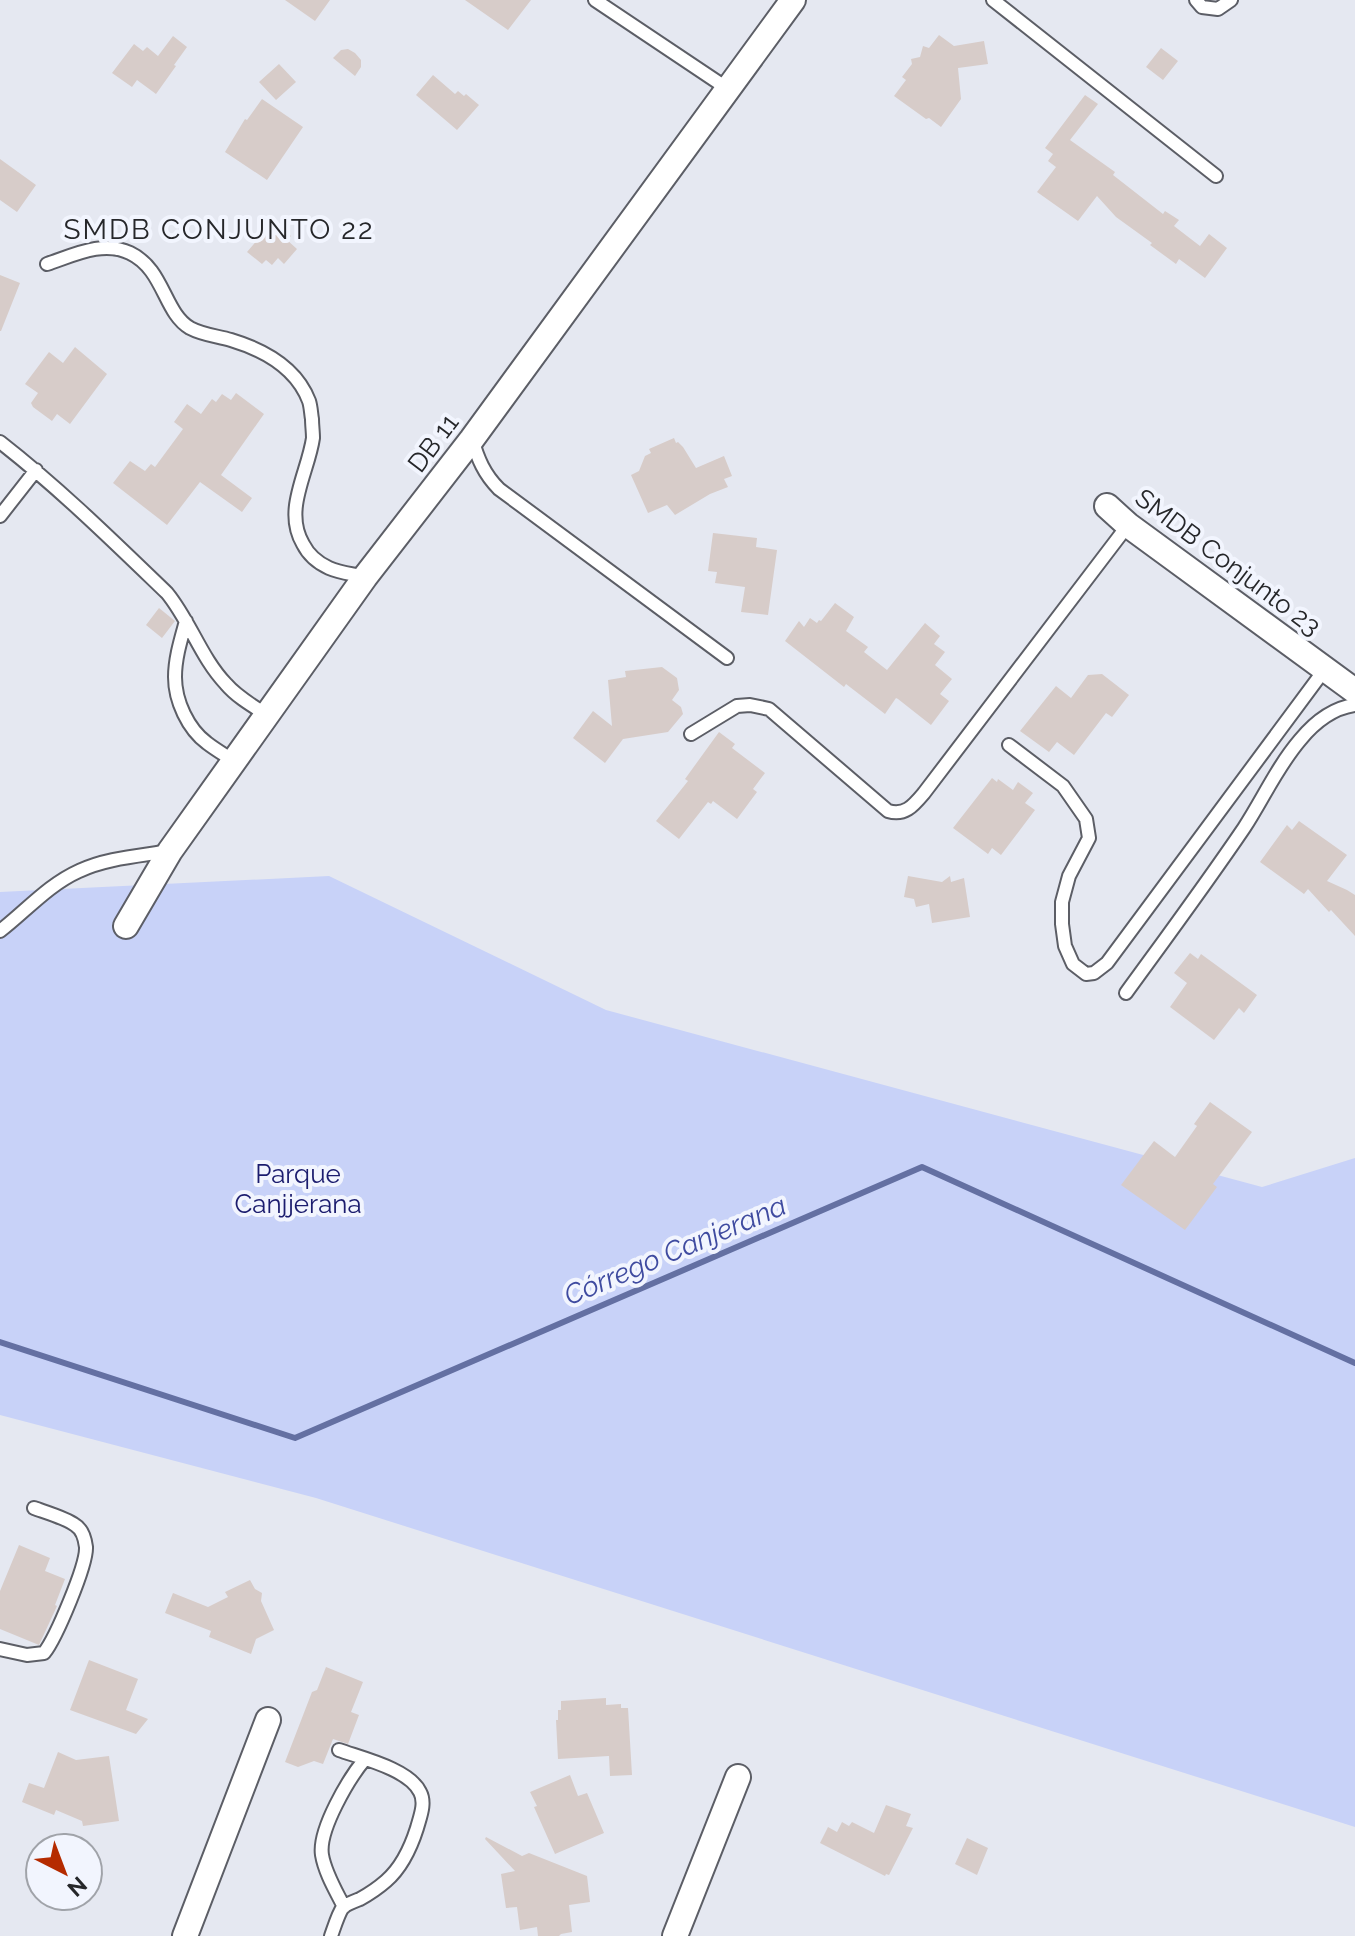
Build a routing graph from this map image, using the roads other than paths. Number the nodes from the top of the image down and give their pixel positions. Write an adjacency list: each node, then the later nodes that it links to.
1 (595, 0): 6 (lane)
2 (793, 0): 6 (street, DB 11)
3 (993, 0): 7 (lane)
4 (1196, 0): 5 (lane)
5 (1231, 0)
6 (728, 89): 9 (street, DB 11)
7 (1216, 176)
8 (47, 264): 15 (lane)
9 (472, 439): 15 (street, DB 11); 17 (lane)
10 (0, 442): 11 (lane)
11 (36, 470): 13 (lane); 16 (lane)
12 (1107, 506): 14 (street, SMDB Conjunto 23)
13 (0, 516)
14 (1128, 525): 18 (street, SMDB Conjunto 23); 22 (lane)
15 (365, 577): 21 (street, DB 11)
16 (186, 621): 21 (lane); 24 (lane)
17 (727, 658)
18 (1325, 669): 19 (street, SMDB Conjunto 23); 23 (lane)
19 (1355, 691)
20 (1355, 705): 28 (lane)
21 (267, 715): 24 (street, DB 11)
22 (691, 734)
23 (1009, 745)
24 (234, 761): 25 (street, DB 11)
25 (170, 851): 26 (street, DB 11); 27 (lane)
26 (126, 926)
27 (0, 931)
28 (1126, 993)
29 (34, 1508): 30 (lane)
30 (0, 1649)
31 (268, 1720): 36 (street)
32 (339, 1750): 33 (lane)
33 (365, 1759): 35 (lane); 35 (lane)
34 (738, 1777): 38 (street)
35 (344, 1907): 37 (lane)
36 (185, 1936)
37 (331, 1936)
38 (675, 1936)

